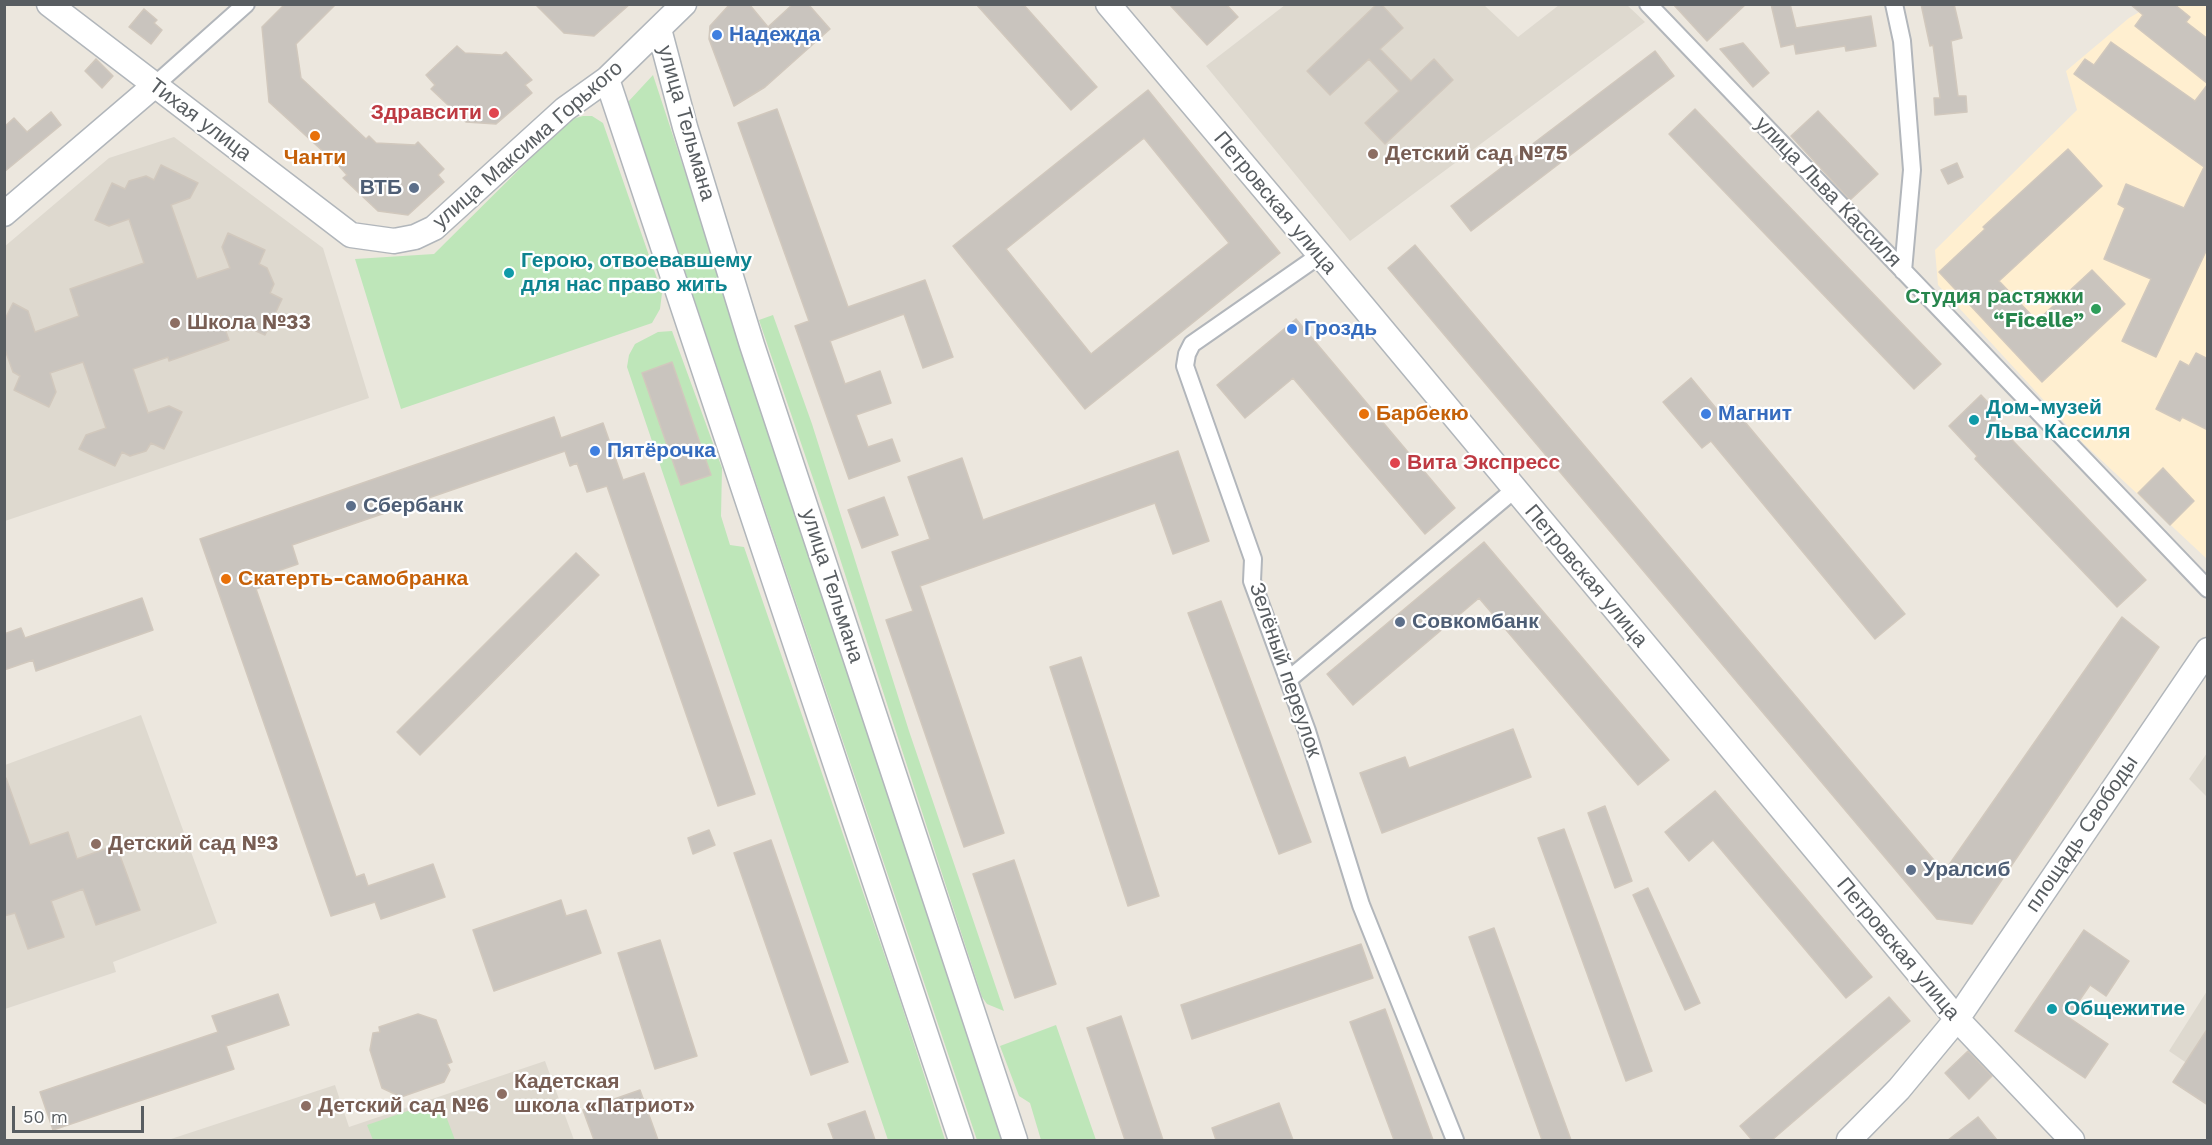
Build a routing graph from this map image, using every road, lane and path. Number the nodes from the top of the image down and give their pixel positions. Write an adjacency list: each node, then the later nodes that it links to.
1 (49, 4): 9 (main road, Тихая улица)
2 (246, 4): 9 (street)
3 (684, 4): 7 (main road, улица Максима Горького)
4 (1108, 4): 12 (main road, Петровская улица)
5 (1648, 4): 13 (street, улица Льва Кассиля)
6 (1894, 4): 13 (street)
7 (659, 29): 8 (main road, улица Максима Горького); 20 (main road, улица Тельмана)
8 (607, 79): 11 (main road, улица Максима Горького); 19 (main road)
9 (155, 85): 10 (main road); 11 (main road, Тихая улица)
10 (4, 214)
11 (351, 234)
12 (1320, 255): 14 (main road, Петровская улица); 17 (street, Зелёный переулок)
13 (1903, 271): 15 (street, улица Льва Кассиля)
14 (1514, 490): 17 (street); 18 (main road, Петровская улица)
15 (2208, 589)
16 (2208, 650): 18 (main road, площадь Свободы)
17 (1288, 680): 21 (street, Зелёный переулок)
18 (1957, 1019): 22 (main road, площадь Свободы); 23 (main road, Петровская улица)
19 (961, 1140)
20 (1015, 1140)
21 (1455, 1140)
22 (1849, 1140)
23 (2072, 1140)

